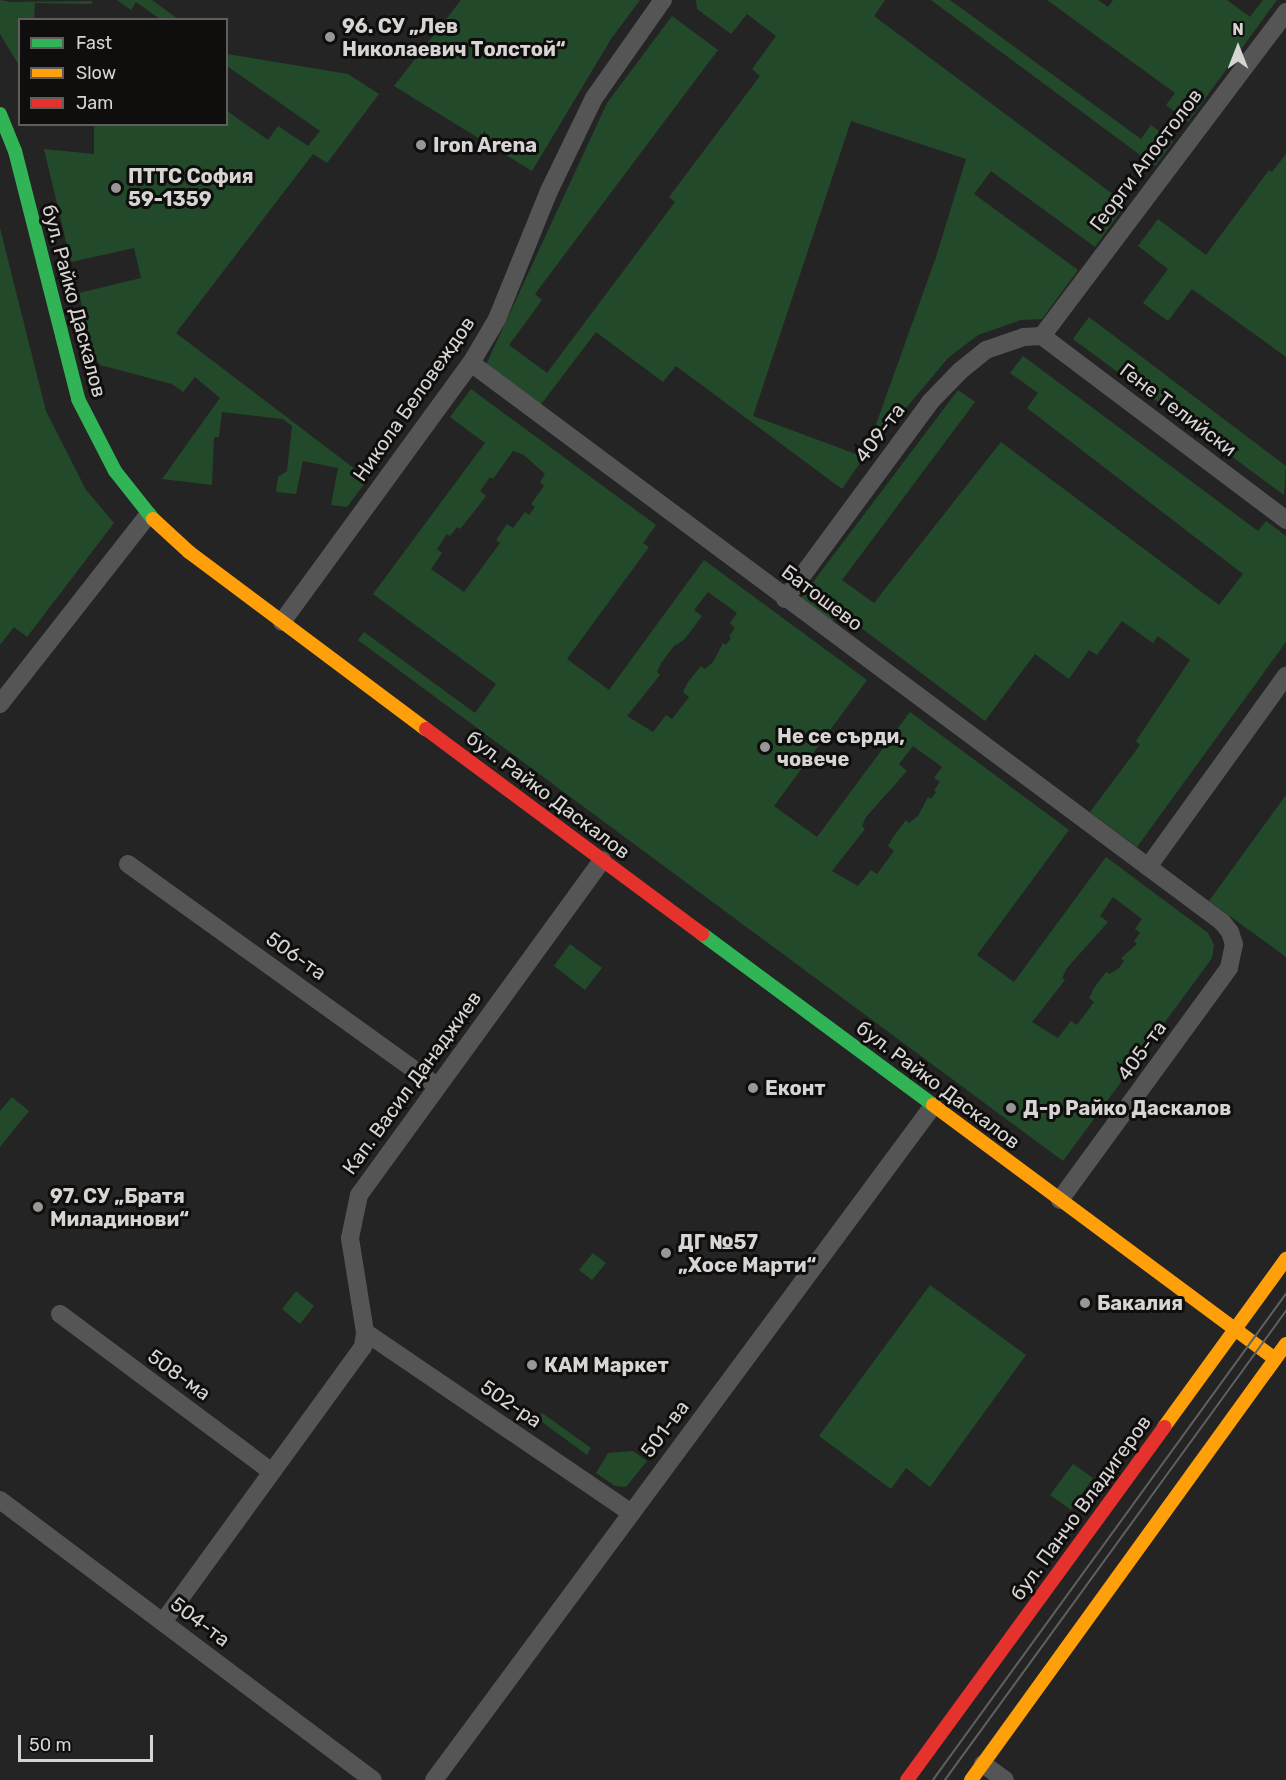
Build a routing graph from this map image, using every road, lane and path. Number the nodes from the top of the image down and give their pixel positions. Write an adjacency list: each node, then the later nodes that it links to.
1 (663, 0): 5 (street, Никола Беловеждов)
2 (1286, 12): 4 (street, Георги Апостолов)
3 (0, 114): 6 (street, бул. Райко Даскалов)
4 (1042, 336): 7 (street, Гене Телийски); 8 (street, 409-та)
5 (471, 363): 8 (street, Батошево); 9 (street, Никола Беловеждов)
6 (148, 515): 9 (street, бул. Райко Даскалов); 11 (street)
7 (1286, 520)
8 (785, 599): 14 (street, Батошево)
9 (282, 622): 12 (street, бул. Райко Даскалов)
10 (1286, 676): 14 (street)
11 (0, 704)
12 (602, 860): 16 (street, Кап. Васил Данаджиев); 17 (street, бул. Райко Даскалов)
13 (128, 864): 16 (street, 506-та)
14 (1148, 867): 15 (street, Батошево)
15 (1222, 922): 18 (street, 405-та)
16 (437, 1086): 22 (street, Кап. Васил Данаджиев)
17 (933, 1106): 18 (street, бул. Райко Даскалов); 27 (street, 501-ва)
18 (1060, 1200): 21 (street, бул. Райко Даскалов)
19 (1286, 1259): 21 (street, бул. Панчо Владигеров)
20 (60, 1314): 25 (street, 508-ма)
21 (1235, 1330): 24 (street, бул. Райко Даскалов); 32 (street, бул. Панчо Владигеров)
22 (365, 1332): 25 (street); 27 (street, 502-ра)
23 (1286, 1344): 24 (street)
24 (1275, 1359): 29 (street)
25 (271, 1471): 28 (street)
26 (0, 1500): 28 (street, 504-та)
27 (631, 1513): 31 (street, 501-ва)
28 (163, 1622): 30 (street, 504-та)
29 (982, 1764): 33 (street); 34 (street)
30 (373, 1780)
31 (434, 1780)
32 (907, 1780)
33 (971, 1780)
34 (1005, 1780)

